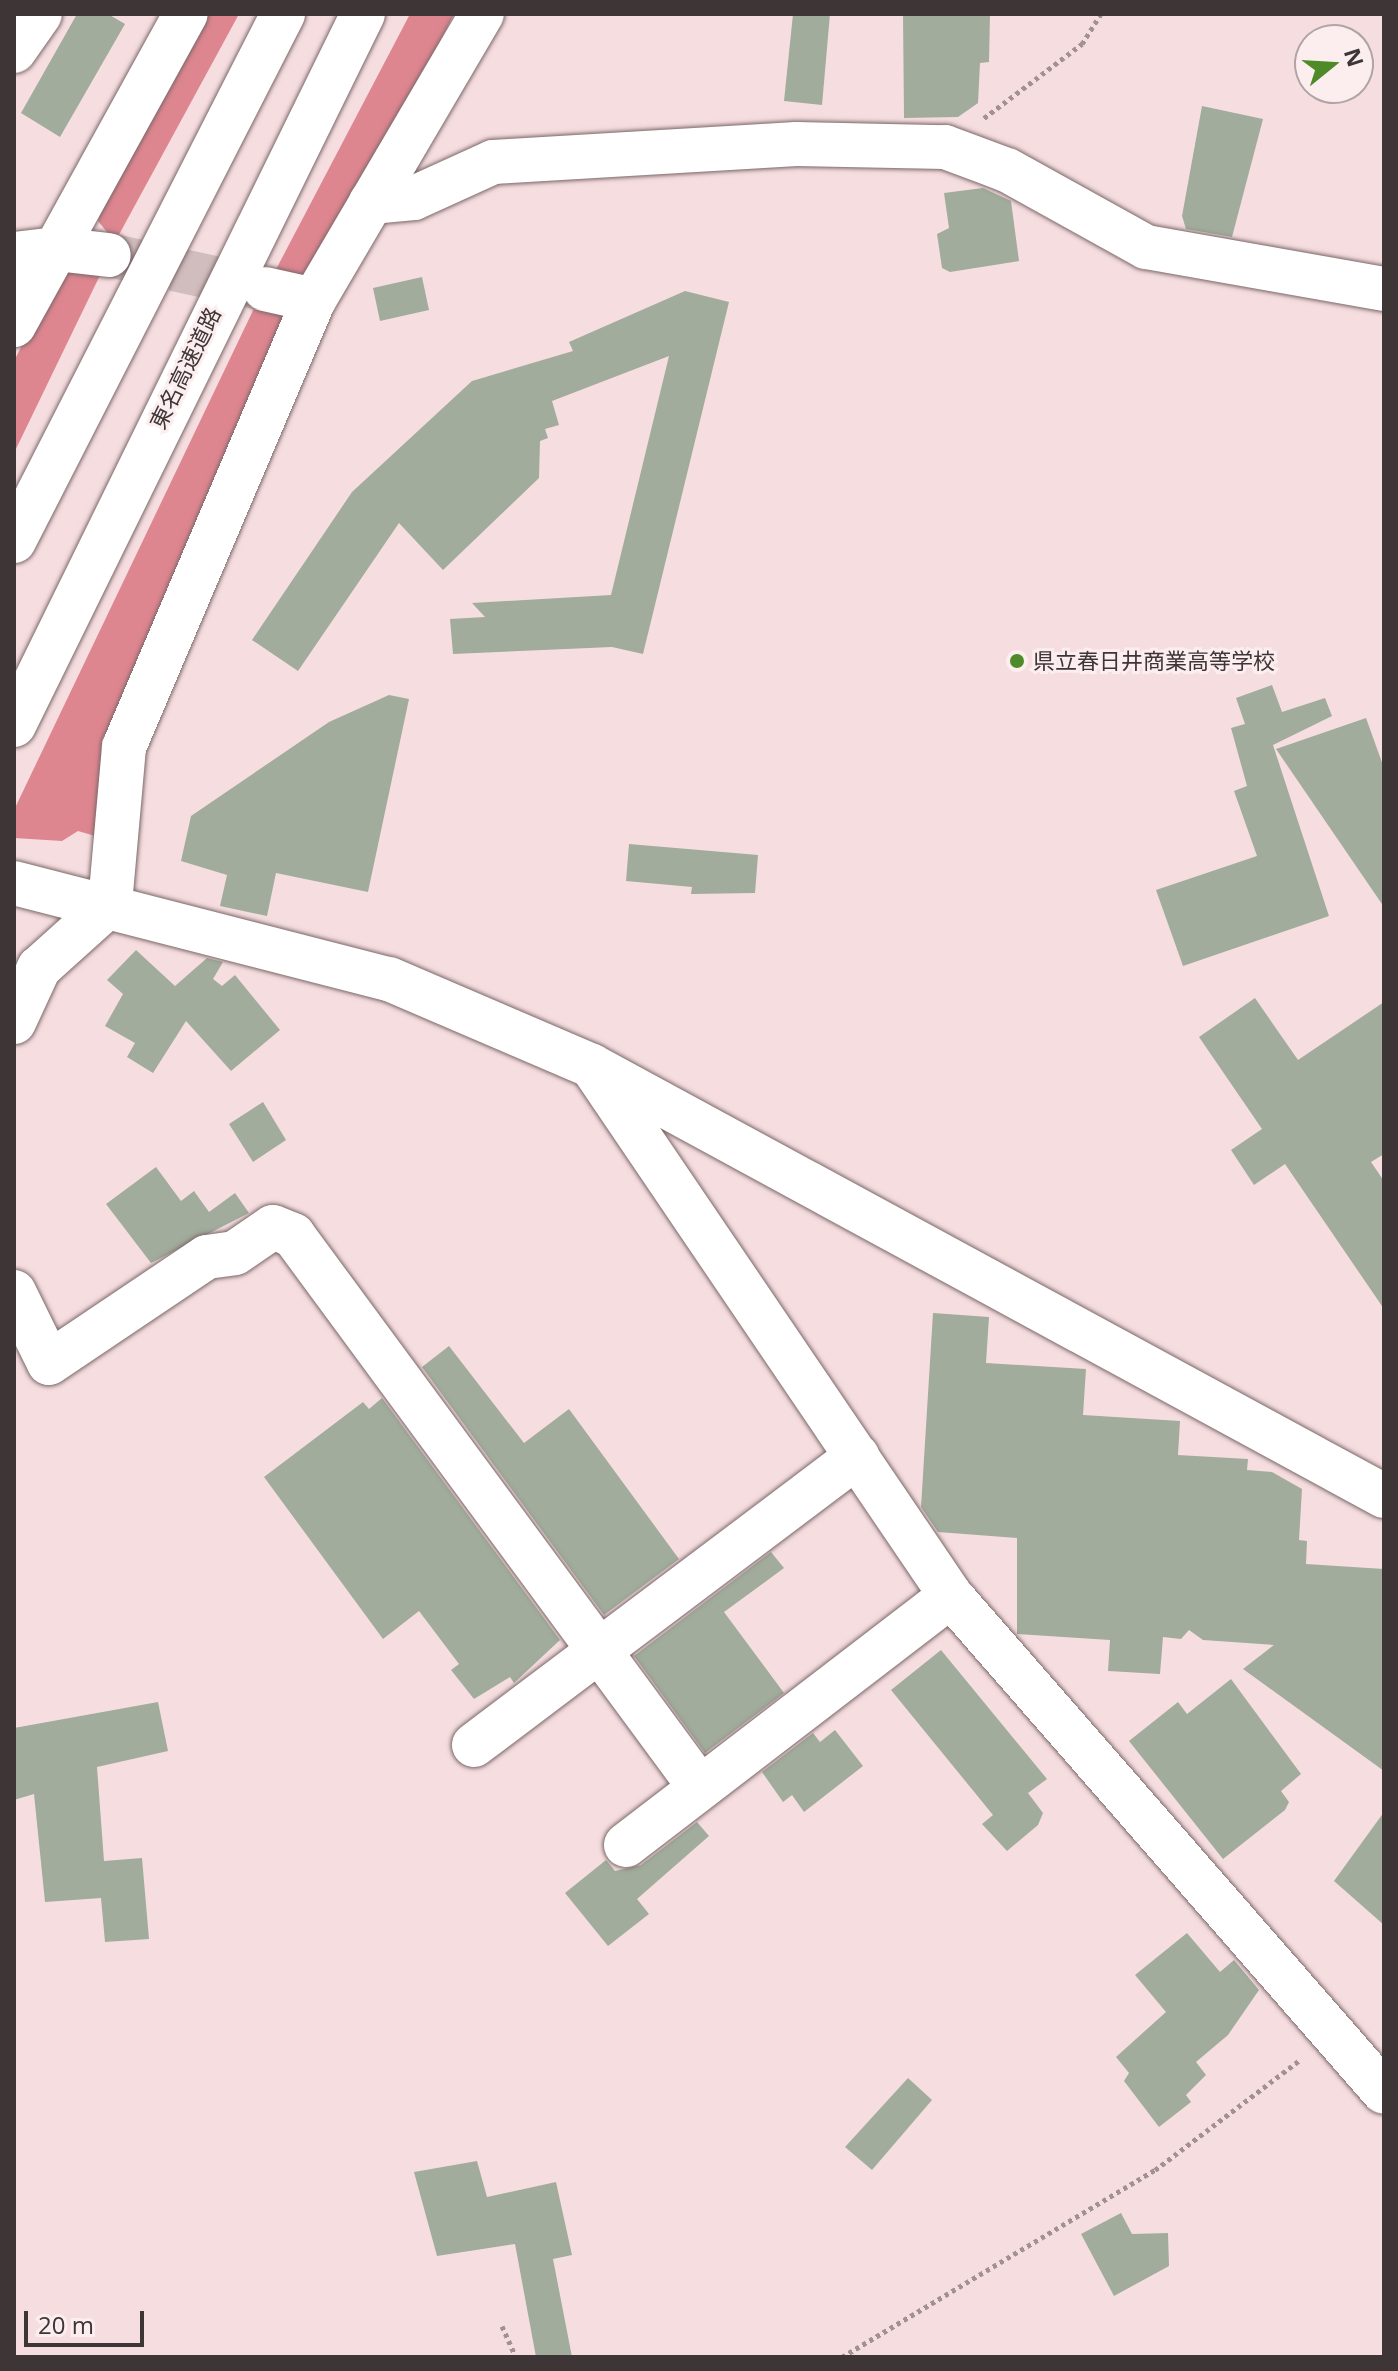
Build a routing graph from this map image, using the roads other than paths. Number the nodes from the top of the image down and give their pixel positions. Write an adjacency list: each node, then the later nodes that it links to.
1 (40, 14): 6 (main road)
2 (186, 14): 8 (main road)
3 (283, 14): 14 (main road)
4 (363, 14): 15 (main road, 東名高速道路)
5 (482, 14): 7 (main road)
6 (14, 51)
7 (371, 202): 11 (main road); 12 (main road)
8 (35, 252): 9 (main road); 13 (main road)
9 (109, 255)
10 (265, 289): 12 (main road)
11 (1384, 289)
12 (314, 300): 17 (main road)
13 (14, 325)
14 (14, 541)
15 (14, 725)
16 (14, 883): 17 (main road)
17 (110, 904): 18 (main road); 19 (main road)
18 (14, 1022)
19 (592, 1066): 21 (main road); 22 (main road)
20 (14, 1292): 24 (main road)
21 (857, 1456): 23 (main road); 24 (main road)
22 (1384, 1496)
23 (951, 1596): 26 (main road); 28 (main road)
24 (598, 1650): 25 (main road); 26 (main road)
25 (474, 1745)
26 (699, 1786): 27 (main road)
27 (626, 1845)
28 (1384, 2092)

